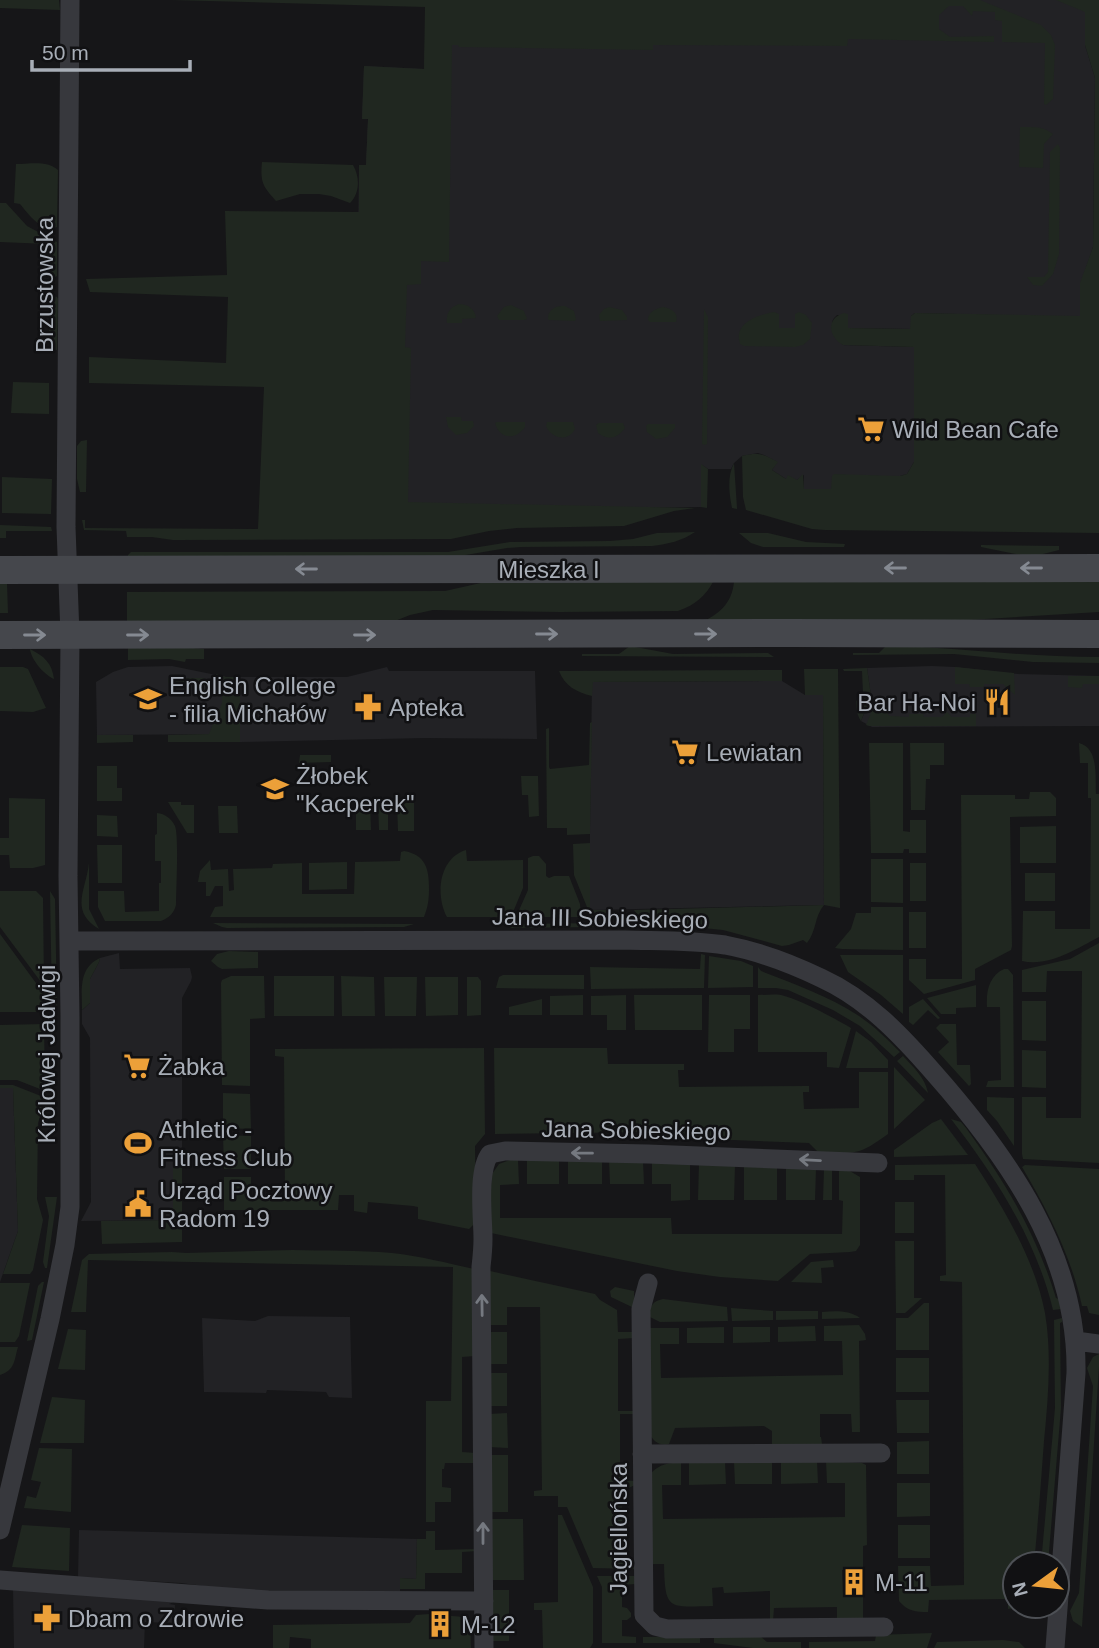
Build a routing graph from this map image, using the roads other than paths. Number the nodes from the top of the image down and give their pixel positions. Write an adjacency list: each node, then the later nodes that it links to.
1 (70, 0): 4 (street, Brzustowska)
2 (1099, 568): 4 (street, Mieszka I, one-way to 4)
3 (0, 570): 4 (street, Mieszka I)
4 (68, 570): 7 (street, Królowej Jadwigi)
5 (1099, 634): 7 (street, one-way to 5)
6 (0, 635): 7 (street, one-way to 7)
7 (70, 635): 8 (street, Królowej Jadwigi)
8 (69, 941): 11 (street, Jana III Sobieskiego); 15 (street, Królowej Jadwigi)
9 (878, 1163): 17 (street, Jana Sobieskiego)
10 (648, 1283): 14 (street, Jagiellońska)
11 (1076, 1341): 12 (street); 20 (street, Jana III Sobieskiego)
12 (1099, 1344)
13 (881, 1453): 14 (street)
14 (642, 1454): 18 (street, Jagiellońska)
15 (0, 1530)
16 (0, 1580): 17 (street)
17 (484, 1601): 19 (street)
18 (884, 1627)
19 (484, 1648)
20 (1055, 1648)

